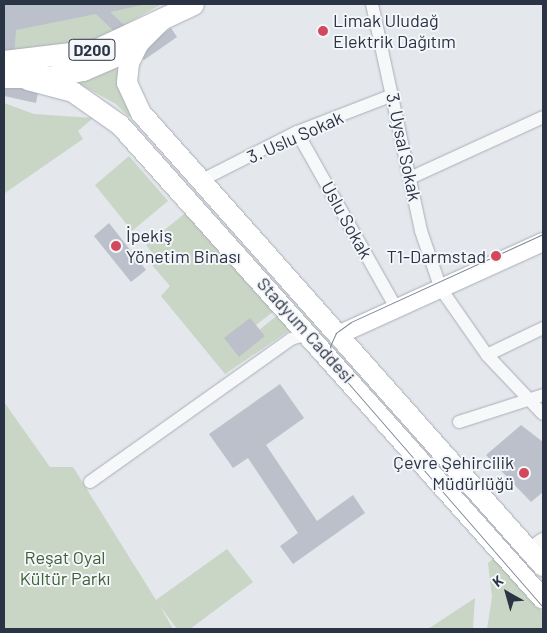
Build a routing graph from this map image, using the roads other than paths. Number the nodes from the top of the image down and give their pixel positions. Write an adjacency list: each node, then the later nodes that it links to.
1 (193, 4): 3 (highway)
2 (372, 4): 6 (street, 3. Uysal Sokak)
3 (172, 10): 4 (highway, D200); 5 (highway); 10 (main road)
4 (4, 61)
5 (11, 78): 15 (main road, Stadyum Caddesi)
6 (394, 95): 8 (street, 3. Uslu Sokak); 9 (street, 3. Uysal Sokak)
7 (543, 117): 9 (street)
8 (297, 132): 10 (street, 3. Uslu Sokak); 13 (street, Uslu Sokak)
9 (410, 178): 12 (street, 3. Uysal Sokak)
10 (198, 182): 16 (main road)
11 (543, 242): 12 (main road)
12 (441, 289): 13 (main road); 17 (street, 3. Uysal Sokak)
13 (396, 308): 16 (main road)
14 (543, 328): 17 (street)
15 (307, 334): 22 (street); 25 (main road, Stadyum Caddesi)
16 (338, 335): 23 (main road)
17 (487, 355): 19 (street, 3. Uysal Sokak)
18 (543, 395): 19 (street)
19 (528, 403): 20 (street, 3. Uysal Sokak); 21 (street)
20 (543, 414)
21 (458, 422)
22 (90, 482)
23 (536, 546): 24 (main road)
24 (543, 566)
25 (543, 599)

